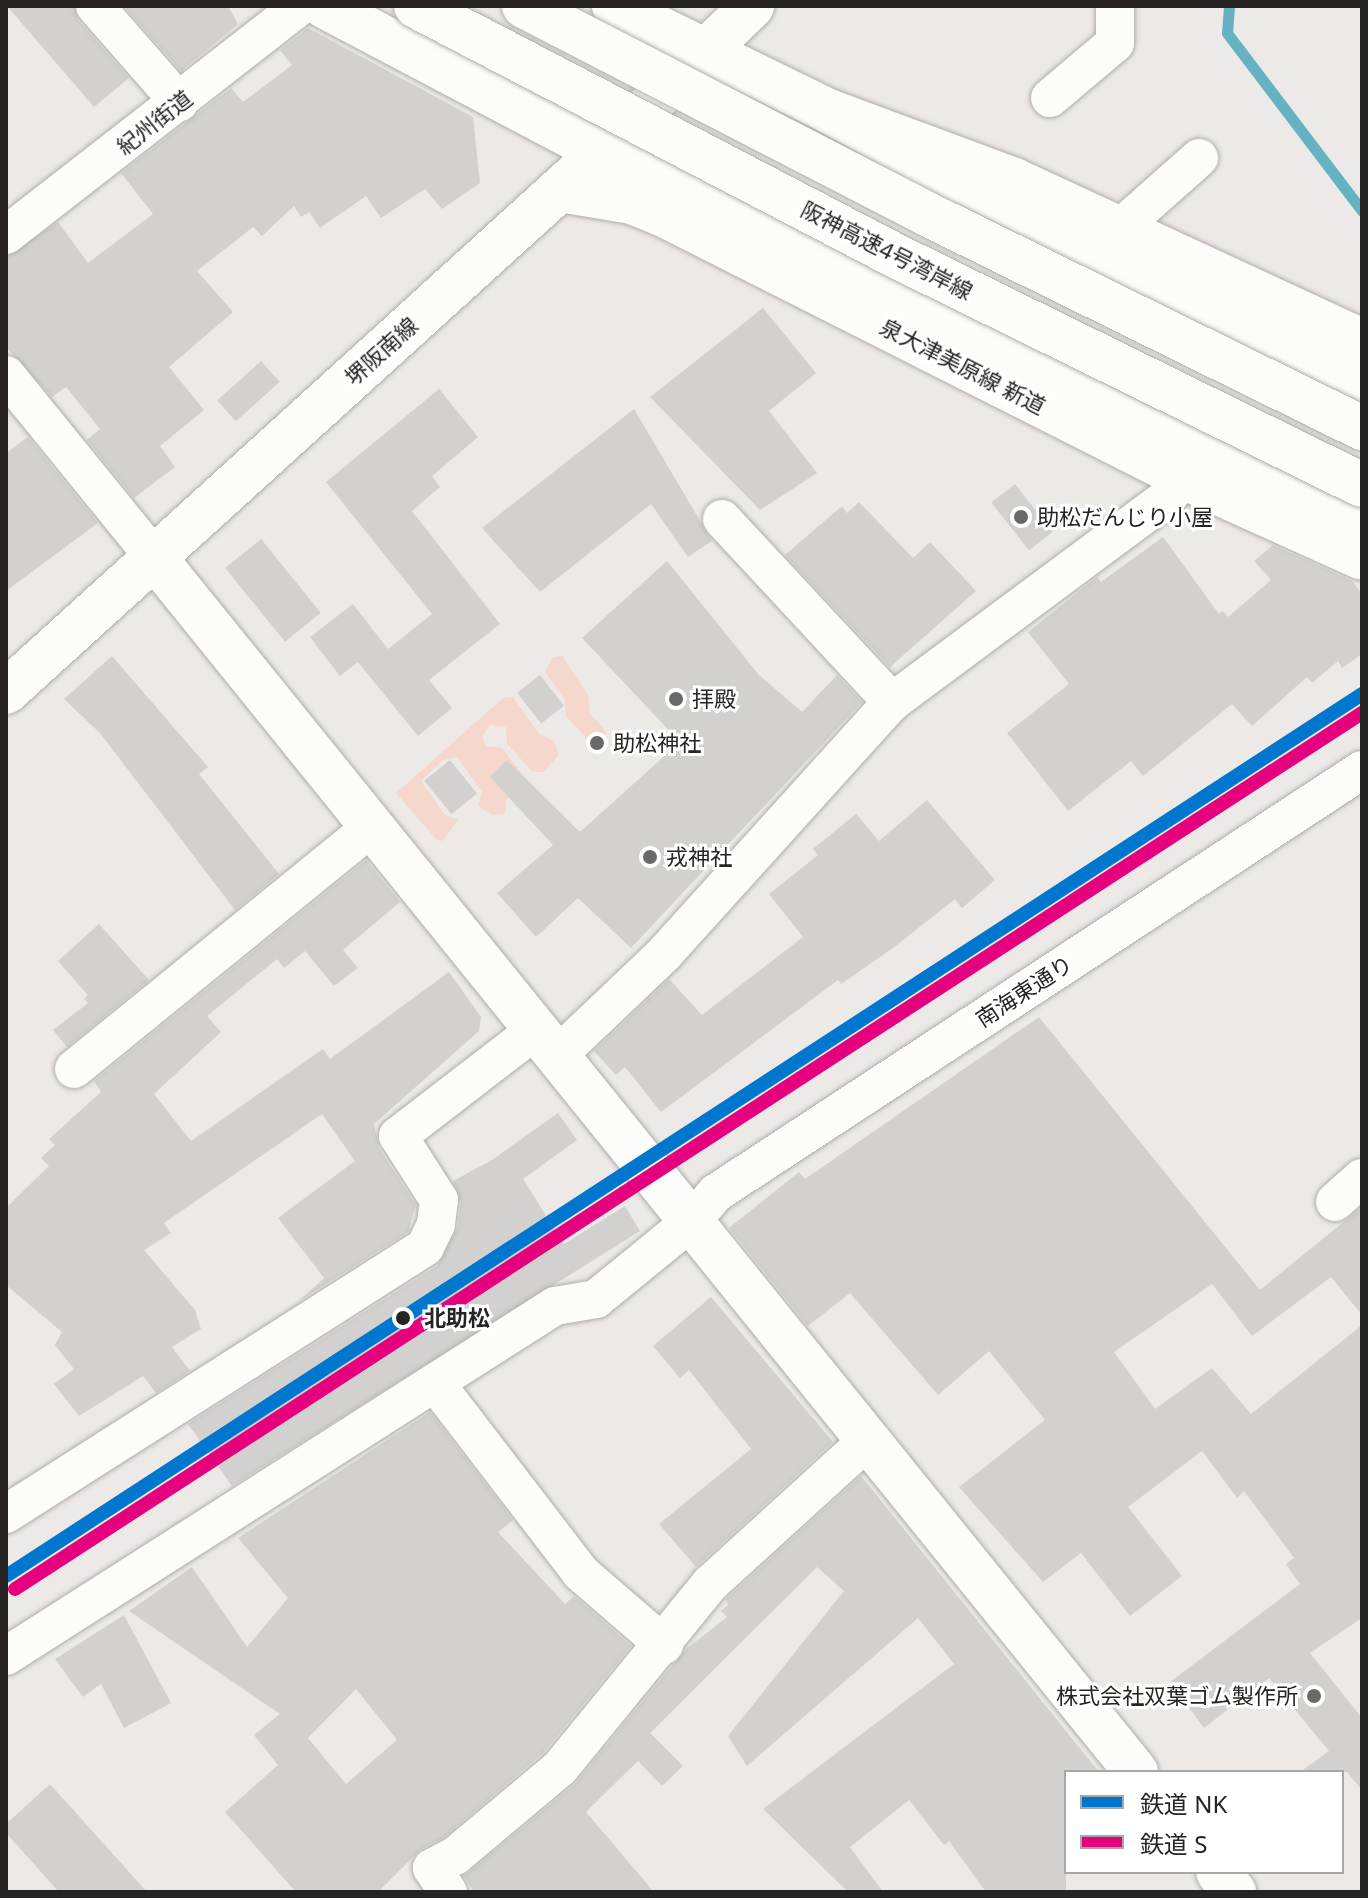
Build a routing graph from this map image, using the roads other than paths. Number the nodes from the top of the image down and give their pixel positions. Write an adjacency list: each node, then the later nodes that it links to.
1 (95, 6): 11 (street)
2 (300, 6): 11 (street, 紀州街道)
3 (324, 6): 13 (main road)
4 (416, 6): 23 (main road, 阪神高速4号湾岸線, bridge)
5 (524, 6): 21 (main road, bridge)
6 (614, 6): 9 (main road)
7 (752, 6): 9 (main road, 堺阪南線)
8 (1115, 6): 10 (street)
9 (706, 55): 12 (main road); 13 (main road, 堺阪南線)
10 (1050, 98)
11 (179, 102): 17 (street, 紀州街道)
12 (826, 110): 16 (main road); 20 (main road)
13 (601, 152): 15 (main road, 堺阪南線); 25 (main road)
14 (1199, 158): 16 (street)
15 (560, 190): 22 (main road, 泉大津美原線 新道); 26 (main road, 堺阪南線)
16 (1119, 229): 18 (main road)
17 (6, 235)
18 (1362, 341)
19 (6, 375): 26 (street)
20 (1362, 387)
21 (1362, 428)
22 (1183, 477): 27 (main road, 泉大津美原線 新道); 29 (street)
23 (1362, 485)
24 (722, 519): 29 (street)
25 (1362, 528)
26 (154, 557): 28 (main road, 堺阪南線); 31 (main road)
27 (1362, 558)
28 (6, 692)
29 (892, 702): 32 (street)
30 (1362, 770): 34 (street, 南海東通り)
31 (372, 827): 32 (main road); 33 (street)
32 (547, 1042): 34 (main road); 37 (street)
33 (74, 1069)
34 (693, 1220): 35 (street, 南海東通り); 36 (main road)
35 (436, 1384): 38 (street); 39 (street, 南海東通り)
36 (867, 1441): 38 (street); 40 (main road)
37 (6, 1514)
38 (664, 1645): 42 (street)
39 (6, 1656)
40 (1134, 1770)
41 (1220, 1874): 43 (main road)
42 (448, 1892)
43 (1234, 1892)

